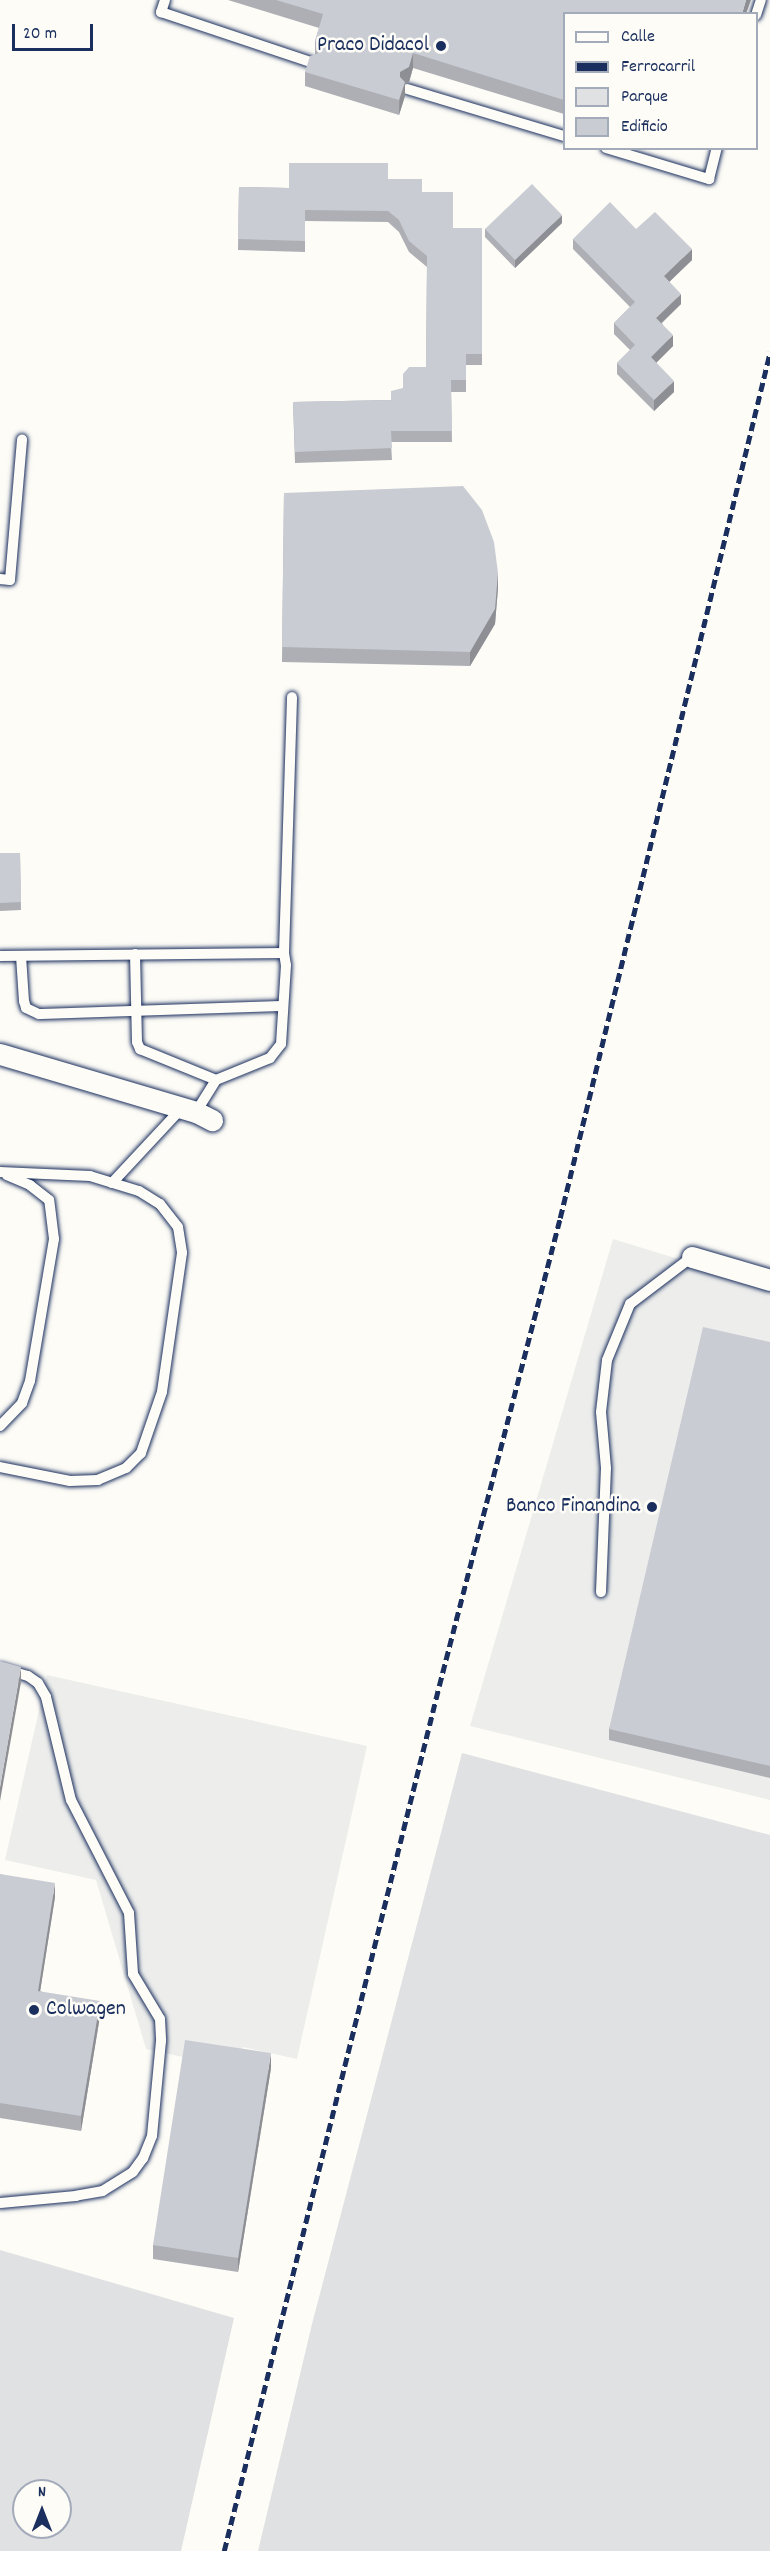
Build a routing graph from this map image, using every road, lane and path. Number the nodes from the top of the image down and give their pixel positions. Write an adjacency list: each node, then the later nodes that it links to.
1 (165, 0): 2 (lane)
2 (313, 63)
3 (407, 89): 4 (lane)
4 (563, 136)
5 (613, 150): 6 (lane)
6 (716, 150)
7 (22, 440): 8 (lane)
8 (0, 579)
9 (292, 697): 10 (lane)
10 (284, 953): 11 (lane); 14 (lane)
11 (135, 954): 13 (lane); 15 (lane)
12 (0, 956): 13 (lane)
13 (21, 956): 15 (lane)
14 (283, 1006): 15 (lane); 17 (lane)
15 (136, 1009): 17 (lane)
16 (0, 1054): 18 (street)
17 (216, 1080): 18 (lane)
18 (196, 1113): 20 (lane)
19 (0, 1172): 20 (lane); 23 (lane)
20 (112, 1183): 24 (lane)
21 (692, 1257): 22 (street); 25 (lane)
22 (770, 1280)
23 (0, 1426)
24 (0, 1467)
25 (601, 1592)
26 (0, 1668): 27 (lane)
27 (0, 2203)

